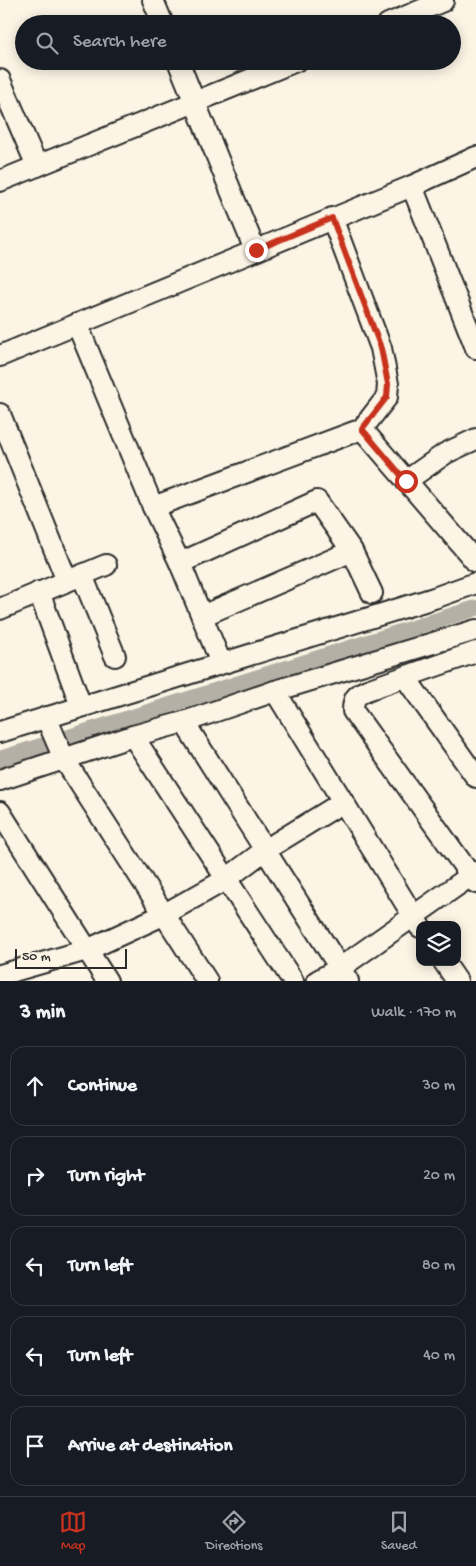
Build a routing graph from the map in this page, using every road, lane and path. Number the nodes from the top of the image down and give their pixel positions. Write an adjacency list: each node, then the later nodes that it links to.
1 (153, 0): 3 (street)
2 (442, 0): 4 (street)
3 (159, 15)
4 (410, 15)
5 (182, 70): 8 (street)
6 (274, 70): 8 (street)
7 (0, 80): 10 (street)
8 (195, 102): 10 (street); 14 (street)
9 (476, 157): 12 (street)
10 (37, 166): 11 (street)
11 (0, 182)
12 (412, 186): 13 (street); 16 (street)
13 (332, 218): 14 (street); 19 (street)
14 (256, 250): 15 (street)
15 (77, 324): 17 (street); 22 (street)
16 (476, 348)
17 (0, 356)
18 (0, 414): 27 (street)
19 (362, 429): 21 (street); 22 (street)
20 (476, 439): 21 (street)
21 (406, 481): 24 (street)
22 (153, 507): 25 (street)
23 (352, 551): 25 (street); 30 (street); 32 (street)
24 (476, 562)
25 (180, 563): 32 (street)
26 (106, 565): 27 (street)
27 (74, 578): 29 (street); 35 (street)
28 (476, 583): 36 (street)
29 (39, 592): 31 (street); 39 (street)
30 (372, 593)
31 (0, 609)
32 (202, 616): 36 (street)
33 (476, 630): 38 (street)
34 (476, 652): 37 (street)
35 (115, 656)
36 (221, 663): 39 (street)
37 (405, 677): 45 (street); 50 (street)
38 (275, 690): 41 (street); 47 (street)
39 (81, 706): 40 (street)
40 (48, 722): 42 (street); 44 (street)
41 (184, 722): 43 (street); 49 (street)
42 (0, 732)
43 (133, 736): 44 (street); 51 (street)
44 (62, 755): 46 (street); 52 (street)
45 (476, 778)
46 (0, 780)
47 (343, 802): 49 (street); 54 (street)
48 (0, 812): 55 (street)
49 (265, 850): 51 (street); 57 (street)
50 (474, 877): 53 (street)
51 (225, 880): 52 (street); 61 (street)
52 (164, 915): 55 (street); 60 (street)
53 (417, 921)
54 (416, 922): 57 (street)
55 (87, 950): 58 (street); 59 (street)
56 (447, 966): 63 (street)
57 (344, 974): 62 (street)
58 (0, 975)
59 (107, 981)
60 (207, 981)
61 (293, 981)
62 (317, 981)
63 (457, 981)

